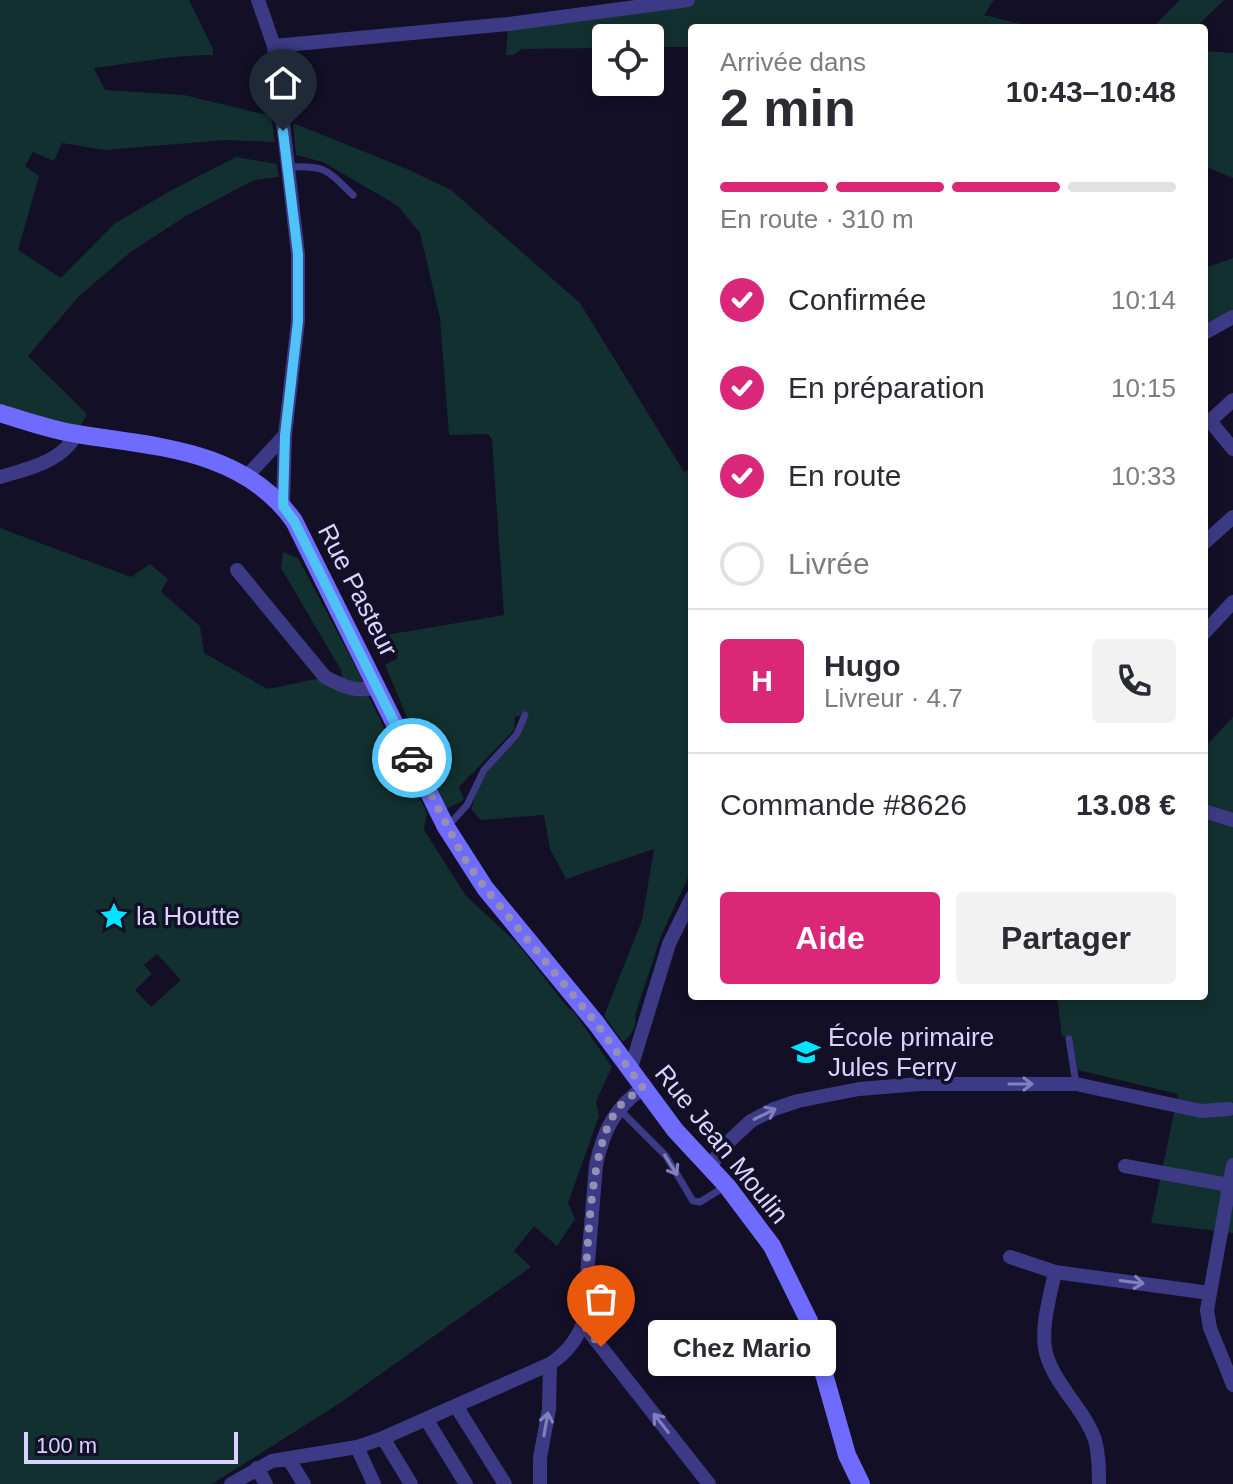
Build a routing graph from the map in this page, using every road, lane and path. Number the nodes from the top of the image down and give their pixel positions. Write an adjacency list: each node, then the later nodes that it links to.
1 (258, 0): 5 (street)
2 (585, 0): 4 (lane)
3 (688, 0): 4 (street)
4 (579, 15): 5 (street)
5 (274, 46): 6 (street)
6 (287, 167): 7 (lane); 15 (street)
7 (353, 195)
8 (1233, 317): 9 (street)
9 (1208, 331)
10 (1233, 400): 12 (street)
11 (0, 413): 14 (main road, Rue Pasteur)
12 (1208, 416)
13 (1208, 418): 16 (street)
14 (76, 434): 17 (main road, Rue Pasteur); 18 (street)
15 (285, 435): 17 (street); 19 (street)
16 (1233, 449)
17 (247, 476): 19 (main road, Rue Pasteur)
18 (0, 477)
19 (283, 506): 25 (main road, Rue Pasteur)
20 (1233, 517): 21 (street)
21 (1208, 539)
22 (237, 570): 25 (street, Rue Pasteur)
23 (1233, 602): 24 (street)
24 (1208, 629)
25 (377, 686): 29 (main road, Rue Pasteur)
26 (525, 715): 29 (lane)
27 (1208, 812): 28 (street)
28 (1233, 820)
29 (446, 827): 31 (main road, Rue Pasteur)
30 (688, 905): 33 (street)
31 (596, 1023): 33 (main road, Rue Jean Moulin)
32 (1069, 1039): 34 (lane)
33 (630, 1071): 35 (main road, Rue Jean Moulin)
34 (1076, 1084): 36 (street); 40 (street, one-way to 34)
35 (643, 1088): 37 (street); 40 (main road, Rue Jean Moulin)
36 (1232, 1107)
37 (618, 1108): 42 (lane, one-way to 42); 46 (street)
38 (1233, 1165): 41 (street)
39 (1125, 1166): 41 (street)
40 (710, 1167): 42 (main road, Rue Jean Moulin)
41 (1229, 1185): 45 (street)
42 (727, 1186): 64 (main road, Rue Jean Moulin)
43 (1010, 1257): 44 (street)
44 (1055, 1272): 45 (street, one-way to 45); 65 (street)
45 (1210, 1293): 48 (street)
46 (583, 1324): 47 (street); 63 (street, one-way to 46)
47 (550, 1364): 49 (street); 62 (street, one-way to 47)
48 (1233, 1385)
49 (456, 1406): 50 (street); 61 (street)
50 (426, 1419): 51 (street); 60 (street)
51 (383, 1438): 52 (street); 59 (street)
52 (357, 1447): 53 (street); 58 (street)
53 (288, 1458): 54 (street); 57 (street)
54 (257, 1468): 55 (street); 56 (street)
55 (231, 1484)
56 (266, 1484)
57 (304, 1484)
58 (374, 1484)
59 (411, 1484)
60 (466, 1484)
61 (505, 1484)
62 (540, 1484)
63 (709, 1484)
64 (861, 1484)
65 (1099, 1484)

